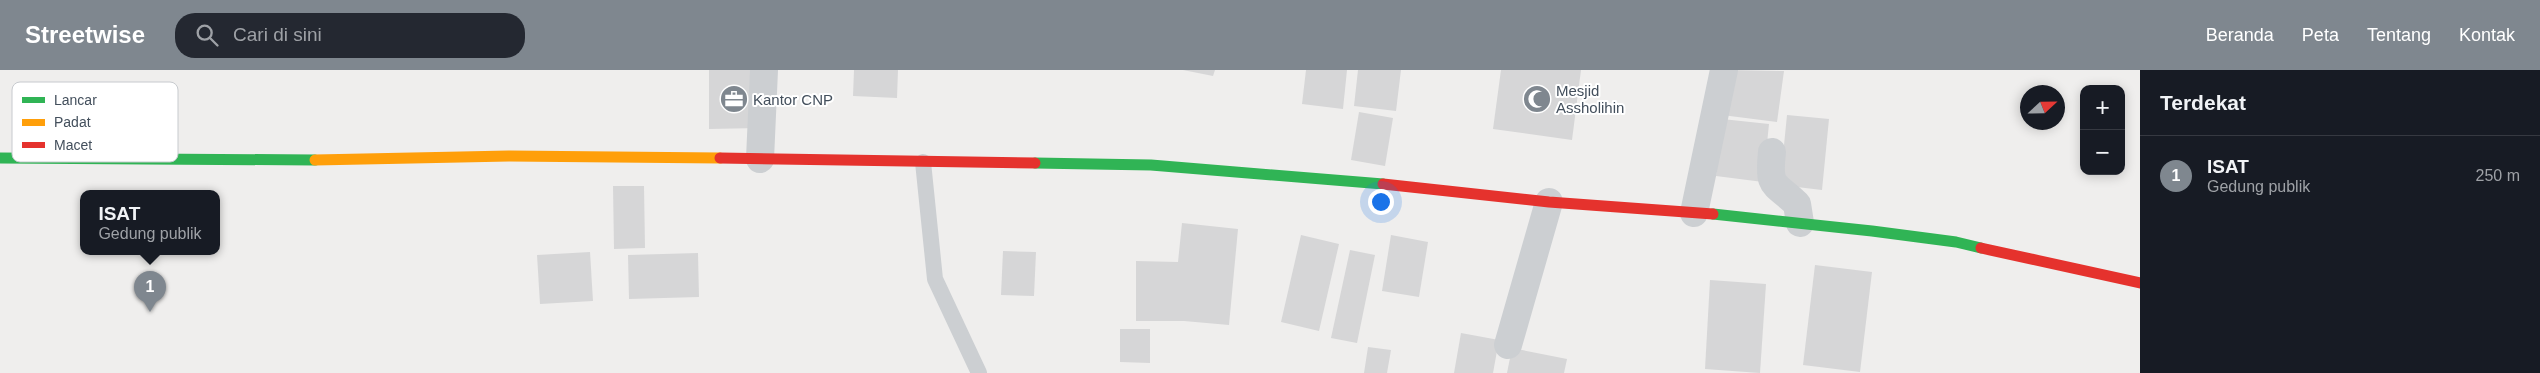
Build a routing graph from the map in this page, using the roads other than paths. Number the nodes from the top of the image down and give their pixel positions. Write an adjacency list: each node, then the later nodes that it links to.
1 (764, 70): 5 (street)
2 (1724, 70): 8 (street)
3 (1772, 152): 9 (street)
4 (178, 159): 5 (street)
5 (760, 159): 6 (street)
6 (923, 162): 7 (street); 12 (lane)
7 (1549, 202): 8 (street); 11 (street)
8 (1694, 213): 9 (street)
9 (1800, 223): 10 (street)
10 (2140, 283)
11 (1508, 345)
12 (979, 373)

